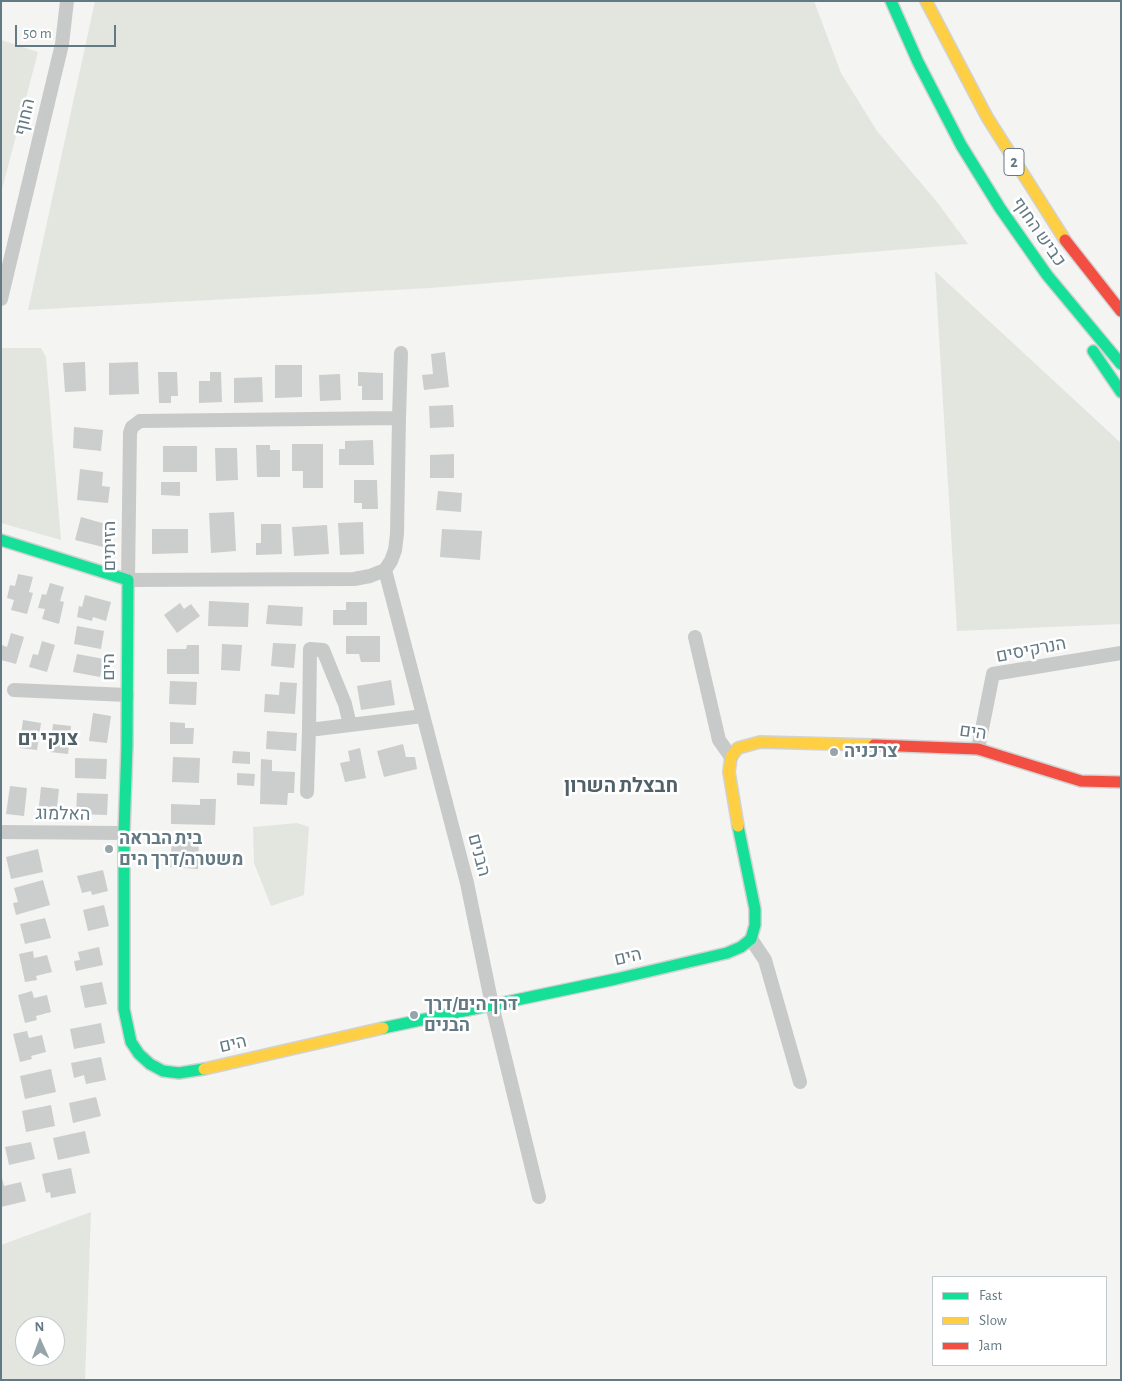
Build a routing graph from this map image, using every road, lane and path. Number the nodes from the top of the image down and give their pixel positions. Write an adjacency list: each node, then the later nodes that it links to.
1 (67, 1): 5 (street, החוף)
2 (891, 1): 4 (main road, כביש החוף / 2)
3 (926, 1): 6 (main road, כביש החוף / 2)
4 (1047, 275): 8 (main road, כביש החוף / 2); 9 (main road)
5 (1, 300)
6 (1121, 311)
7 (401, 353): 10 (street)
8 (1121, 364)
9 (1121, 392)
10 (399, 418): 12 (street); 13 (street, הזיתים)
11 (1, 540): 13 (main road)
12 (385, 570): 13 (street, הזיתים); 18 (street, הבנים)
13 (128, 580): 17 (main road, הים)
14 (695, 637): 22 (street)
15 (1121, 653): 21 (street, הנרקיסים)
16 (14, 690): 17 (street)
17 (127, 695): 26 (main road, הים)
18 (423, 716): 19 (street); 28 (street, הבנים)
19 (350, 725): 20 (street); 20 (street)
20 (309, 730): 24 (street)
21 (978, 749): 22 (main road, הים); 23 (main road, הים)
22 (731, 757): 27 (main road)
23 (1121, 782)
24 (307, 792)
25 (1, 832): 26 (street, האלמוג)
26 (124, 833): 28 (main road, הים)
27 (751, 939): 28 (main road, הים); 29 (street)
28 (492, 1005): 30 (street, הבנים)
29 (800, 1082)
30 (539, 1198)

